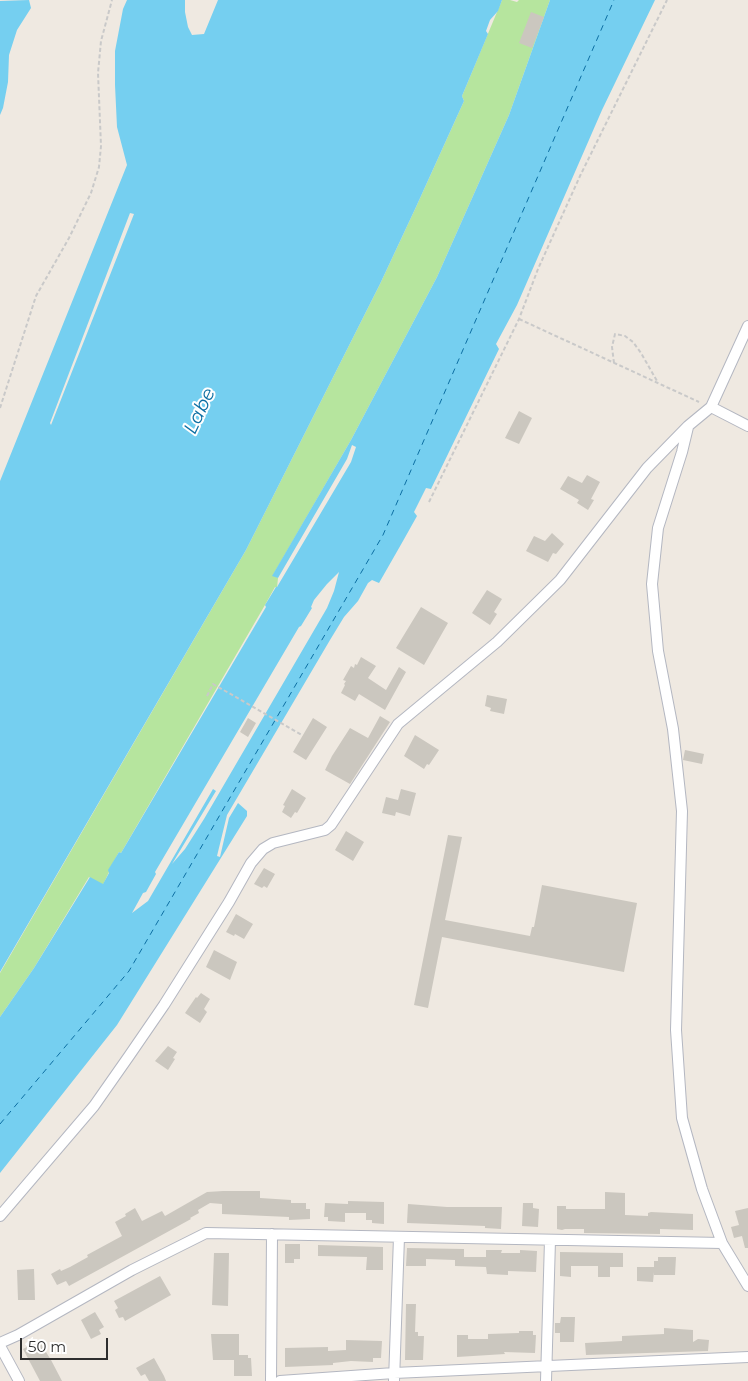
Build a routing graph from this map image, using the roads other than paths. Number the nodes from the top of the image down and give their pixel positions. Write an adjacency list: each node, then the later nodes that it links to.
1 (748, 326): 2 (street)
2 (711, 408): 3 (street); 4 (street)
3 (688, 426): 5 (street); 9 (street)
4 (748, 426)
5 (0, 1216)
6 (272, 1234): 7 (street); 11 (street); 16 (street)
7 (399, 1237): 8 (street); 14 (street)
8 (550, 1240): 9 (street); 13 (street)
9 (722, 1243): 10 (street)
10 (748, 1286)
11 (0, 1344): 15 (street)
12 (748, 1356): 13 (street)
13 (546, 1366): 14 (street); 18 (street)
14 (394, 1377): 17 (street)
15 (20, 1381)
16 (271, 1381)
17 (280, 1381)
18 (546, 1381)

